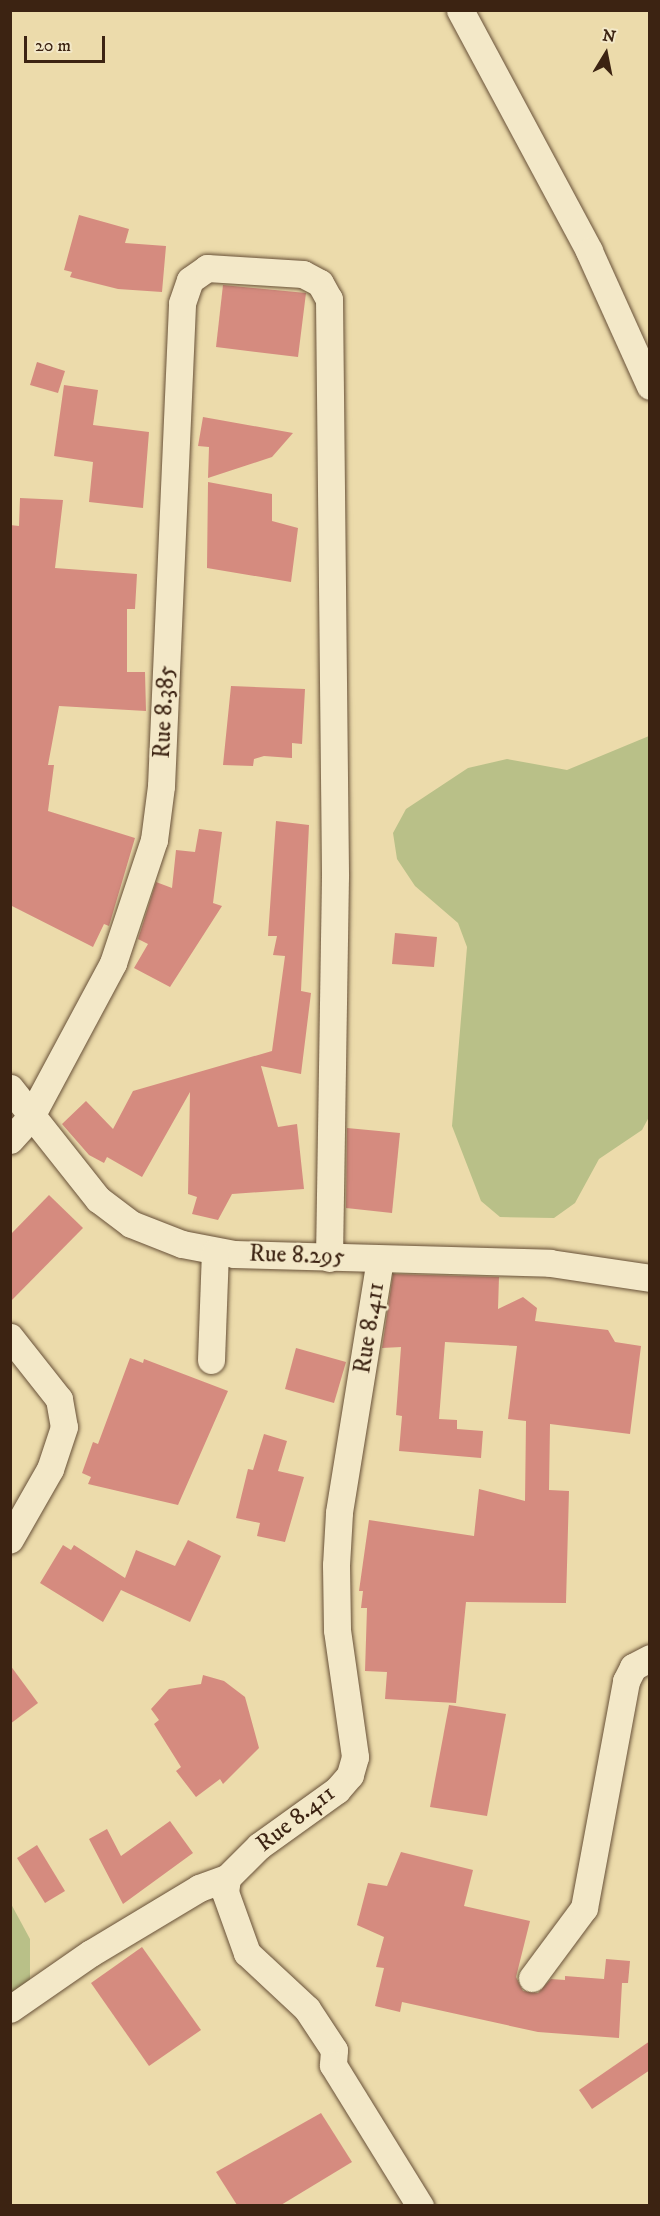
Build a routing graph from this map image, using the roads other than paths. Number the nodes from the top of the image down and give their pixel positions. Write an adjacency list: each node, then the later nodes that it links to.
1 (460, 10): 2 (street)
2 (650, 386)
3 (10, 1088): 4 (street, Rue 8.295)
4 (30, 1118): 5 (street, Rue 8.385); 6 (street, Rue 8.295); 7 (street, Rue 8.385)
5 (10, 1140)
6 (215, 1252): 7 (street, Rue 8.295); 11 (street)
7 (329, 1258): 8 (street, Rue 8.295)
8 (380, 1259): 9 (street, Rue 8.295); 14 (street, Rue 8.411)
9 (650, 1278)
10 (10, 1337): 12 (street)
11 (211, 1359)
12 (10, 1539)
13 (650, 1658): 15 (street)
14 (227, 1878): 16 (street); 17 (street)
15 (532, 1978)
16 (10, 2009)
17 (420, 2205)

